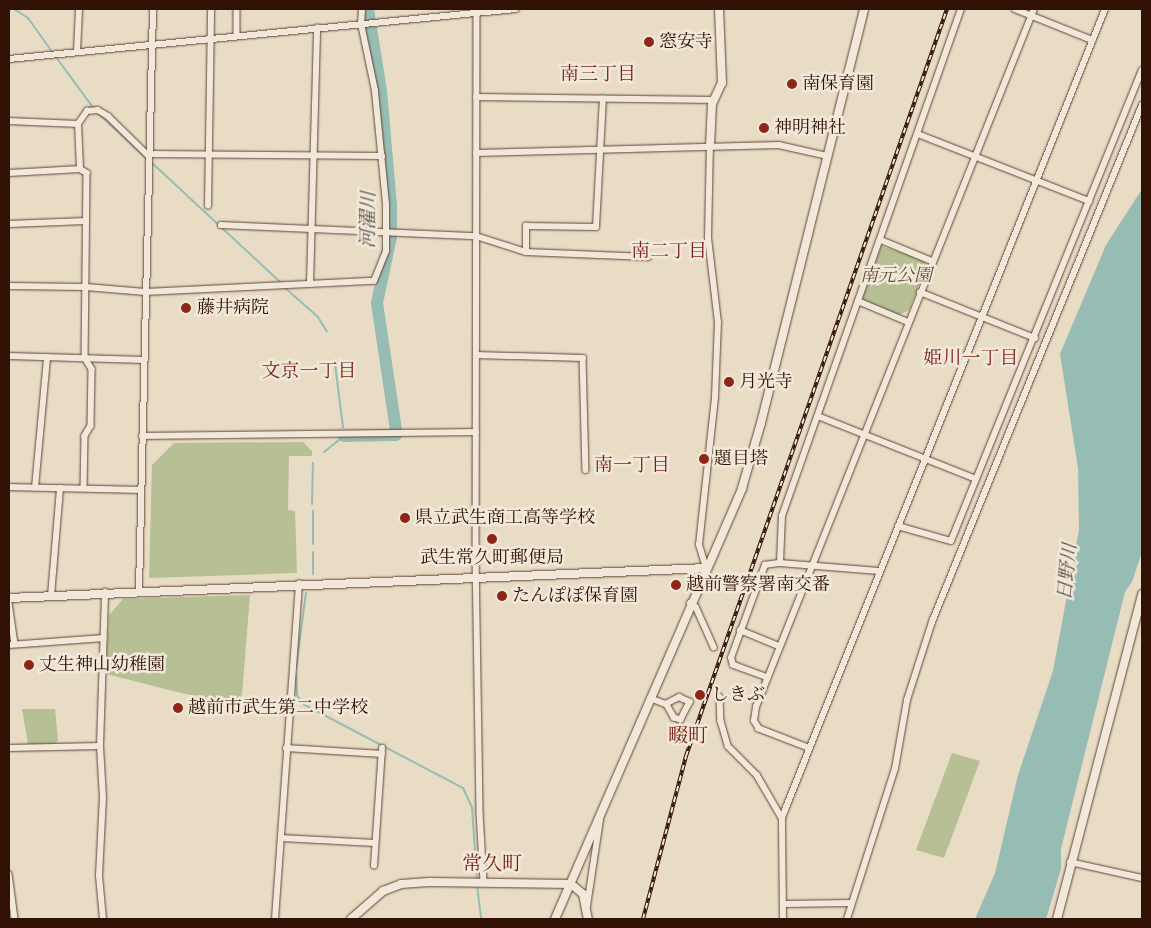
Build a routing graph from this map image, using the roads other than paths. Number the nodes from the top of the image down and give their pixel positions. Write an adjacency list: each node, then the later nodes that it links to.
1 (79, 9): 21 (street)
2 (153, 9): 20 (street)
3 (211, 9): 18 (street)
4 (237, 9): 17 (street)
5 (362, 9): 15 (street)
6 (516, 9): 13 (street)
7 (719, 9): 26 (street)
8 (864, 9): 38 (street)
9 (961, 9): 30 (street)
10 (1015, 9): 14 (street)
11 (1034, 9): 14 (street)
12 (1105, 9): 19 (street)
13 (477, 10): 15 (street); 24 (street)
14 (1031, 15): 19 (street); 39 (street)
15 (361, 24): 16 (street); 37 (street)
16 (317, 28): 17 (street); 36 (street)
17 (237, 36): 18 (street)
18 (211, 39): 20 (street); 33 (street)
19 (1092, 40): 42 (street)
20 (152, 45): 21 (street); 35 (street)
21 (78, 52): 22 (street)
22 (9, 59)
23 (1142, 70): 43 (street)
24 (476, 97): 25 (street); 34 (street)
25 (603, 98): 26 (street); 32 (street)
26 (714, 100): 31 (street)
27 (1142, 105): 119 (street)
28 (9, 121): 29 (street)
29 (78, 124): 35 (street); 40 (street)
30 (918, 134): 39 (street); 51 (street)
31 (710, 146): 32 (street); 38 (street); 84 (street)
32 (602, 150): 34 (street); 52 (street)
33 (209, 154): 35 (street); 36 (street); 44 (street)
34 (476, 154): 50 (street)
35 (149, 155): 58 (street)
36 (314, 155): 37 (street); 48 (street)
37 (382, 156): 49 (street)
38 (828, 156): 84 (street)
39 (974, 156): 42 (street); 54 (street)
40 (80, 169): 41 (street); 45 (street)
41 (9, 173)
42 (1037, 180): 43 (street); 61 (street)
43 (1088, 201): 63 (street)
44 (208, 206)
45 (86, 221): 46 (street); 57 (street)
46 (9, 224)
47 (221, 225): 48 (street)
48 (312, 229): 49 (street); 55 (street)
49 (387, 232): 50 (street); 55 (street)
50 (476, 236): 52 (street); 64 (street)
51 (881, 240): 54 (street); 60 (street)
52 (526, 252): 53 (street)
53 (648, 257)
54 (932, 261): 59 (street)
55 (310, 284): 58 (street)
56 (9, 286): 57 (street)
57 (86, 287): 58 (street); 67 (street)
58 (145, 292): 68 (street)
59 (920, 292): 61 (street); 62 (street)
60 (858, 301): 62 (street); 69 (street)
61 (982, 318): 63 (street); 73 (street)
62 (908, 322): 71 (street)
63 (1035, 338): 75 (street)
64 (476, 355): 70 (street); 74 (street)
65 (9, 356): 66 (street)
66 (47, 358): 67 (street); 77 (street)
67 (85, 358): 68 (street); 79 (street)
68 (144, 360): 72 (street)
69 (818, 416): 71 (street); 82 (street)
70 (476, 432): 72 (street); 86 (street)
71 (863, 434): 73 (street); 83 (street)
72 (142, 436): 80 (street)
73 (925, 459): 75 (street); 81 (street)
74 (586, 470)
75 (976, 479): 81 (street)
76 (9, 488): 77 (street)
77 (35, 488): 78 (street)
78 (60, 488): 79 (street); 91 (street)
79 (84, 488): 80 (street)
80 (141, 490): 88 (street)
81 (898, 526): 85 (street)
82 (780, 563): 83 (street); 96 (street)
83 (811, 566): 85 (street); 99 (street)
84 (706, 568): 86 (street); 94 (street)
85 (879, 571): 108 (street)
86 (477, 578): 87 (street); 117 (street)
87 (299, 584): 88 (street); 107 (street)
88 (139, 590): 89 (street)
89 (105, 592): 91 (street); 97 (street)
90 (1142, 594): 95 (street)
91 (51, 596): 92 (street)
92 (9, 598)
93 (9, 603): 98 (street)
94 (690, 604): 100 (street); 103 (street)
95 (1140, 614): 113 (street)
96 (740, 630): 99 (street); 101 (street)
97 (104, 638): 98 (street); 105 (street)
98 (12, 645)
99 (780, 646): 101 (street)
100 (714, 647)
101 (768, 678): 108 (street)
102 (720, 697): 110 (street)
103 (650, 698): 104 (street); 109 (street)
104 (666, 704): 104 (street)
105 (100, 746): 106 (street); 123 (street)
106 (9, 748)
107 (286, 748): 111 (street); 112 (street)
108 (808, 748): 110 (street)
109 (600, 815): 118 (street); 121 (street)
110 (782, 818): 120 (street)
111 (281, 838): 112 (street); 124 (street)
112 (375, 843): 114 (street)
113 (1070, 862): 116 (street); 130 (street)
114 (374, 866)
115 (9, 874): 122 (street)
116 (1142, 878)
117 (483, 882): 118 (street); 125 (street)
118 (571, 884): 121 (street); 126 (street)
119 (852, 903): 120 (street); 129 (street)
120 (784, 904): 128 (street)
121 (587, 906): 127 (street)
122 (15, 919)
123 (103, 919)
124 (275, 919)
125 (351, 919)
126 (555, 919)
127 (588, 919)
128 (783, 919)
129 (847, 919)
130 (1056, 919)

